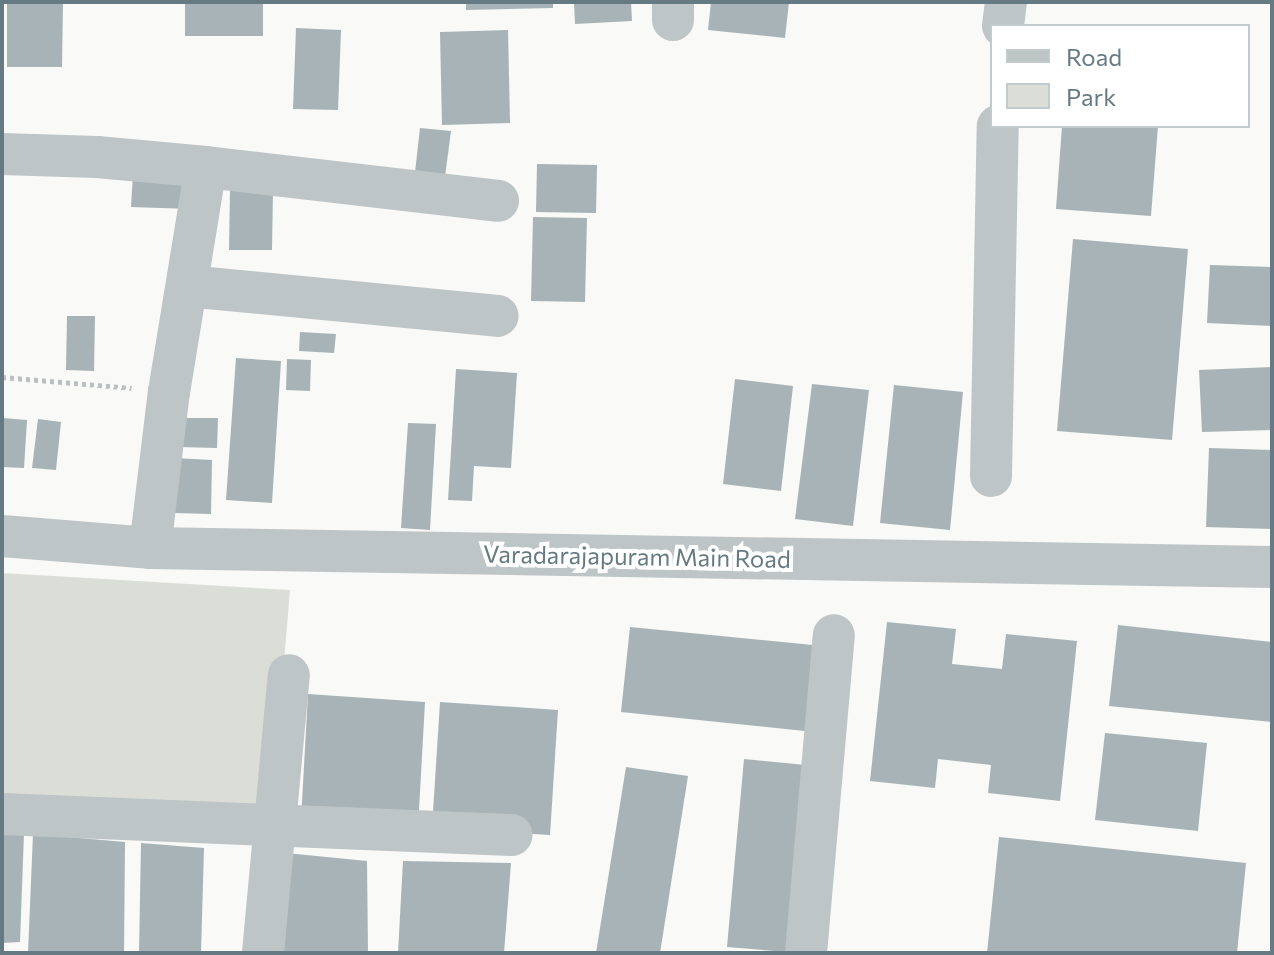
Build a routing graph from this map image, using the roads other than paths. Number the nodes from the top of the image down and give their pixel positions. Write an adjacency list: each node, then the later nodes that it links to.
1 (1006, 2): 2 (street)
2 (1003, 24)
3 (998, 128): 9 (street)
4 (2, 154): 5 (street)
5 (206, 167): 6 (street); 7 (street)
6 (498, 201)
7 (187, 286): 8 (street); 11 (street)
8 (498, 316)
9 (991, 476)
10 (2, 536): 11 (street, Varadarajapuram Main Road)
11 (150, 548): 12 (street, Varadarajapuram Main Road)
12 (1272, 567)
13 (834, 635): 19 (street)
14 (289, 675): 16 (street)
15 (2, 814): 16 (street)
16 (275, 824): 17 (street); 18 (street)
17 (512, 835)
18 (263, 953)
19 (806, 953)

